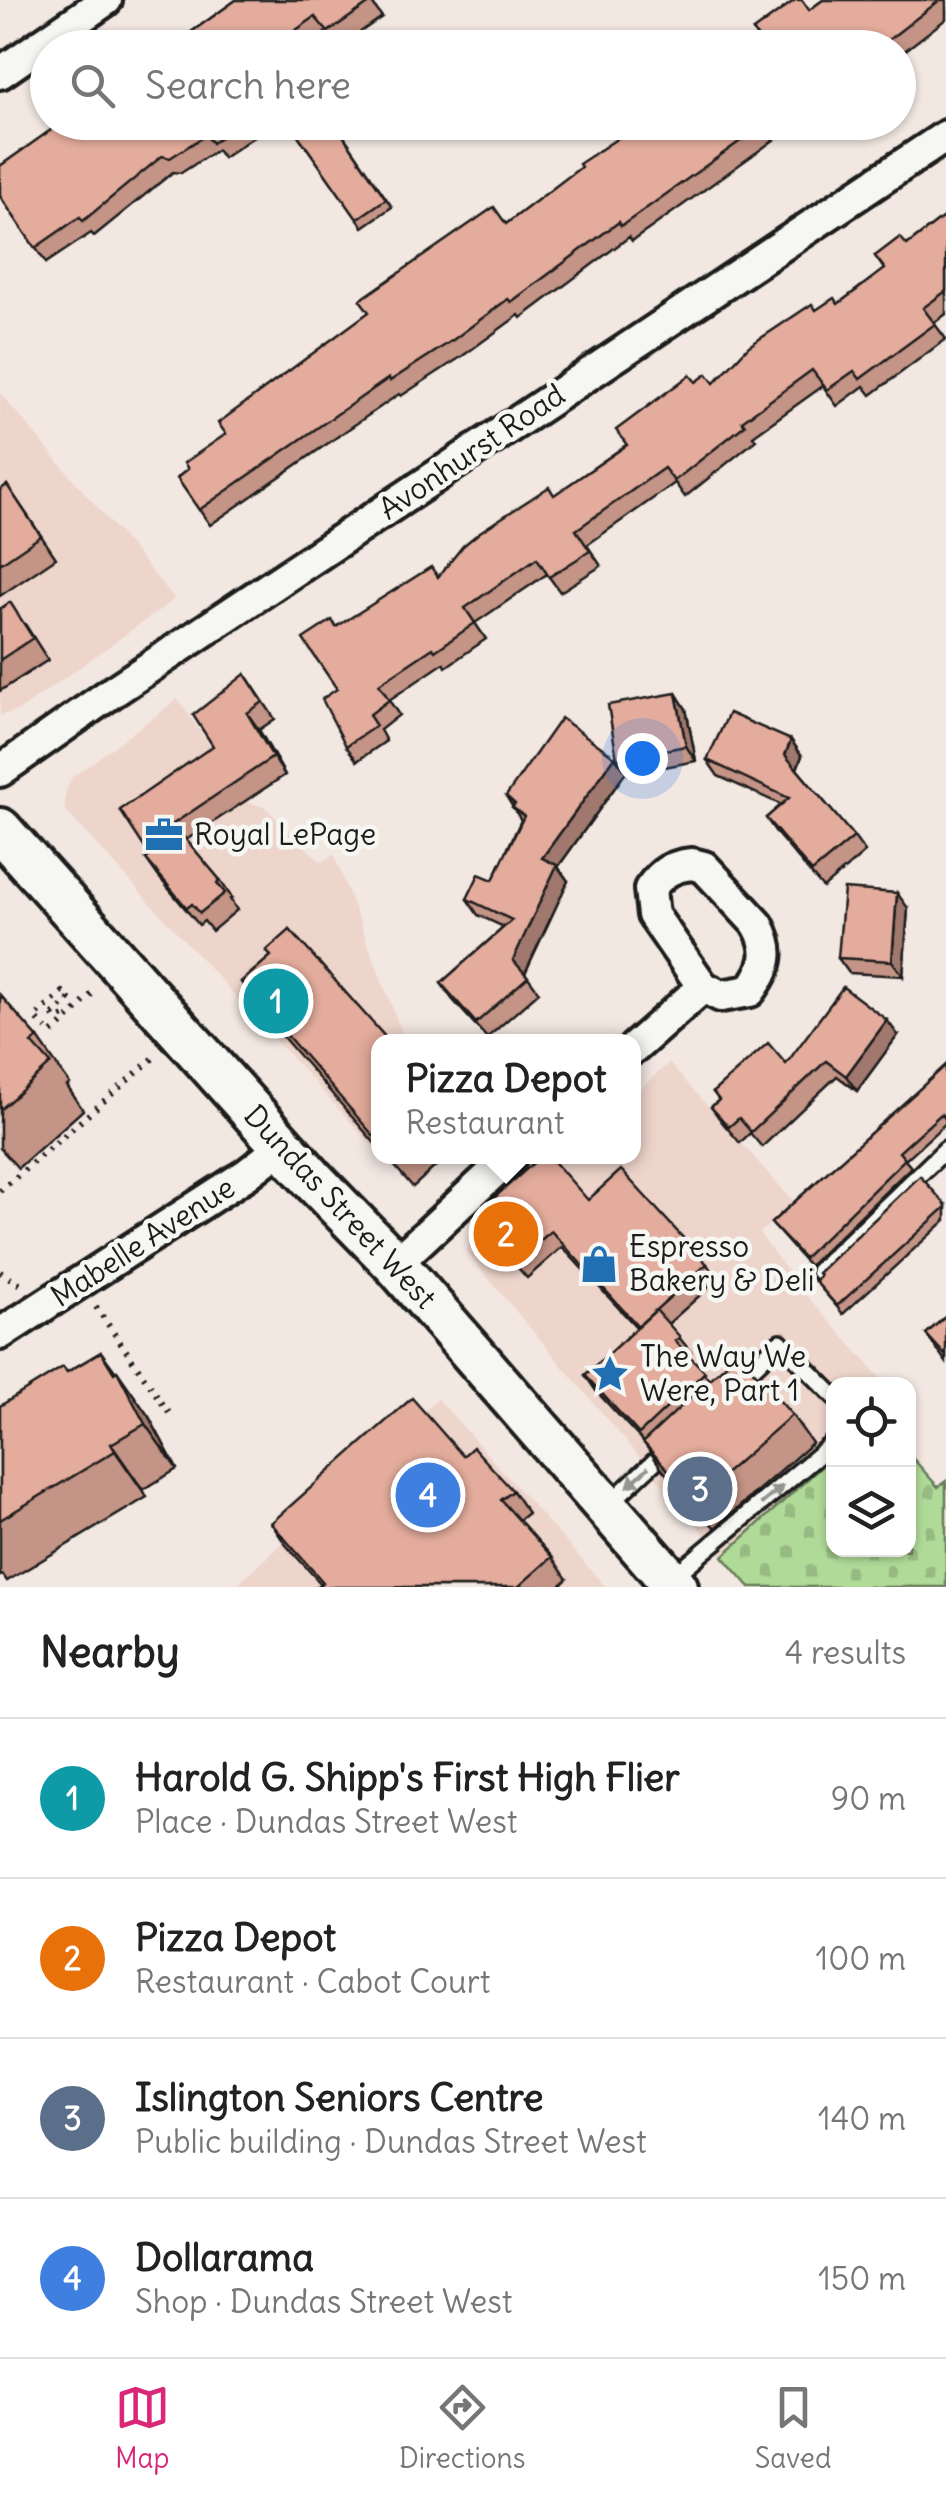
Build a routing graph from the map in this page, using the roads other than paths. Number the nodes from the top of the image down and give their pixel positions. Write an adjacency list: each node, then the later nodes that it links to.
1 (106, 0): 2 (street)
2 (63, 30)
3 (30, 53): 4 (street)
4 (0, 74)
5 (946, 136): 6 (street, Avonhurst Road)
6 (0, 771)
7 (0, 830): 10 (main road, Dundas Street West)
8 (703, 987): 8 (street); 9 (street)
9 (641, 1042)
10 (283, 1146): 13 (main road, Dundas Street West); 15 (street, Mabelle Avenue)
11 (946, 1150): 14 (lane)
12 (502, 1164): 13 (street)
13 (395, 1264): 20 (main road, Dundas Street West)
14 (819, 1271)
15 (0, 1334)
16 (826, 1388): 17 (lane)
17 (726, 1394)
18 (684, 1434): 20 (lane, one-way to 20)
19 (826, 1449): 21 (lane, one-way to 19)
20 (606, 1506): 21 (main road, Dundas Street West)
21 (673, 1583)

